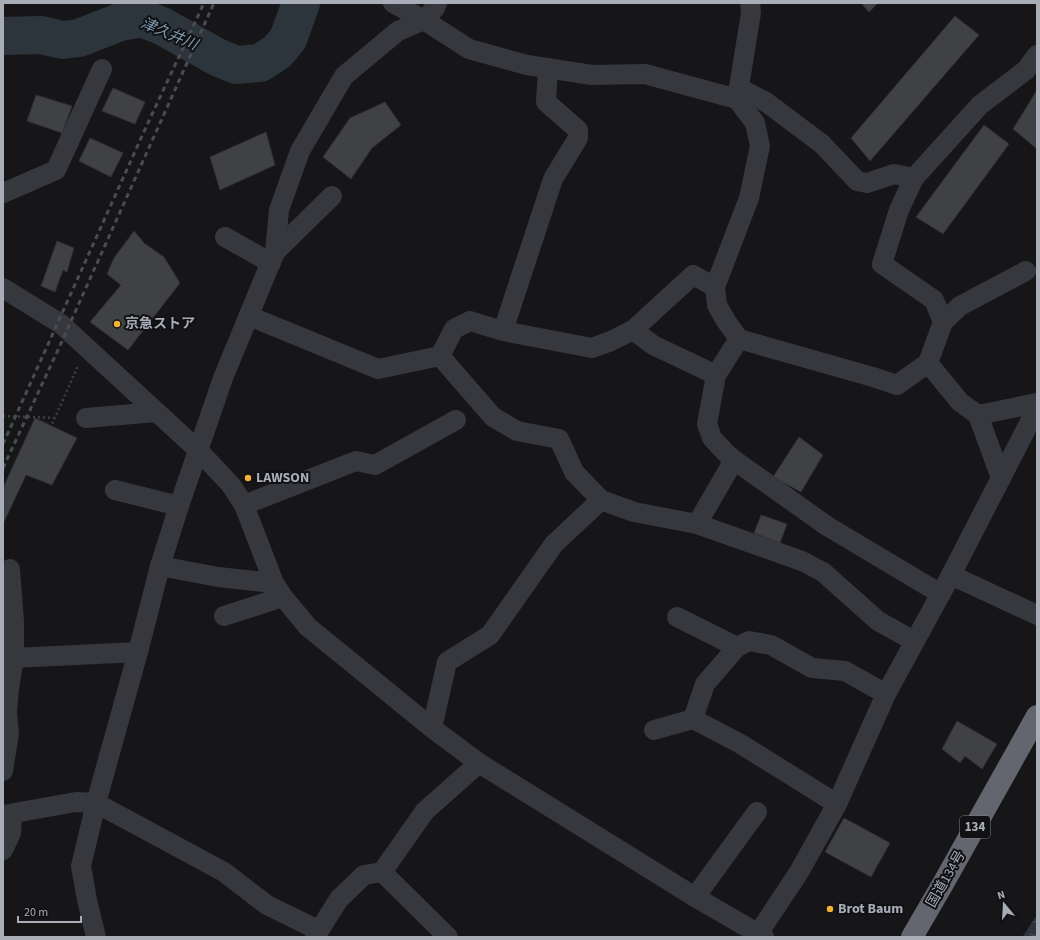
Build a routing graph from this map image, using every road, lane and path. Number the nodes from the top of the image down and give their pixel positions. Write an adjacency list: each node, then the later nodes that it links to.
1 (393, 3): 4 (street)
2 (437, 3): 4 (street)
3 (750, 3): 8 (street)
4 (424, 20): 7 (street); 13 (street)
5 (1037, 55): 9 (street)
6 (102, 68): 10 (street)
7 (548, 68): 8 (street); 20 (street)
8 (738, 94): 9 (street); 15 (street)
9 (914, 178): 18 (street)
10 (3, 193)
11 (332, 196): 13 (street)
12 (225, 237): 13 (street)
13 (273, 258): 17 (street)
14 (1026, 271): 18 (street)
15 (715, 287): 19 (street); 21 (street)
16 (3, 288): 22 (street)
17 (248, 316): 23 (street); 35 (street)
18 (943, 322): 24 (street)
19 (633, 330): 20 (street); 25 (street)
20 (503, 331): 23 (street)
21 (739, 339): 24 (street); 25 (street)
22 (86, 348): 28 (street); 31 (path)
23 (440, 356): 39 (street)
24 (928, 363): 29 (street)
25 (716, 375): 36 (street)
26 (1037, 403): 29 (street)
27 (1037, 408): 37 (street)
28 (156, 412): 32 (street); 35 (street)
29 (978, 415): 37 (street)
30 (3, 416): 31 (path)
31 (55, 418): 34 (path)
32 (86, 418)
33 (456, 420): 40 (street)
34 (44, 442)
35 (198, 450): 40 (street); 41 (street)
36 (734, 460): 42 (street); 47 (street)
37 (1001, 478): 45 (street)
38 (115, 490): 41 (street)
39 (601, 500): 42 (street); 59 (street)
40 (244, 505): 46 (street)
41 (179, 506): 43 (street)
42 (697, 524): 51 (street)
43 (160, 566): 46 (street); 53 (street)
44 (10, 569): 54 (street)
45 (951, 575): 47 (street); 48 (street)
46 (279, 590): 49 (street); 59 (street)
47 (941, 594): 51 (street)
48 (1037, 615)
49 (224, 616)
50 (677, 617): 52 (street)
51 (914, 641): 55 (street)
52 (737, 647): 55 (street); 58 (street)
53 (138, 652): 54 (street); 63 (street)
54 (14, 658): 56 (street)
55 (886, 694): 64 (street)
56 (5, 712): 62 (street)
57 (1037, 716): 74 (highway, 国道134号 / 134)
58 (693, 719): 60 (street); 64 (street)
59 (432, 728): 61 (street)
60 (654, 730)
61 (479, 763): 68 (street); 69 (street)
62 (3, 771)
63 (96, 804): 66 (street); 70 (street); 72 (street)
64 (837, 804): 71 (street)
65 (757, 812): 69 (street)
66 (7, 815): 67 (street)
67 (3, 850)
68 (382, 872): 70 (street); 73 (street)
69 (695, 897): 71 (street)
70 (316, 933)
71 (759, 936)
72 (96, 937)
73 (448, 937)
74 (912, 937)

